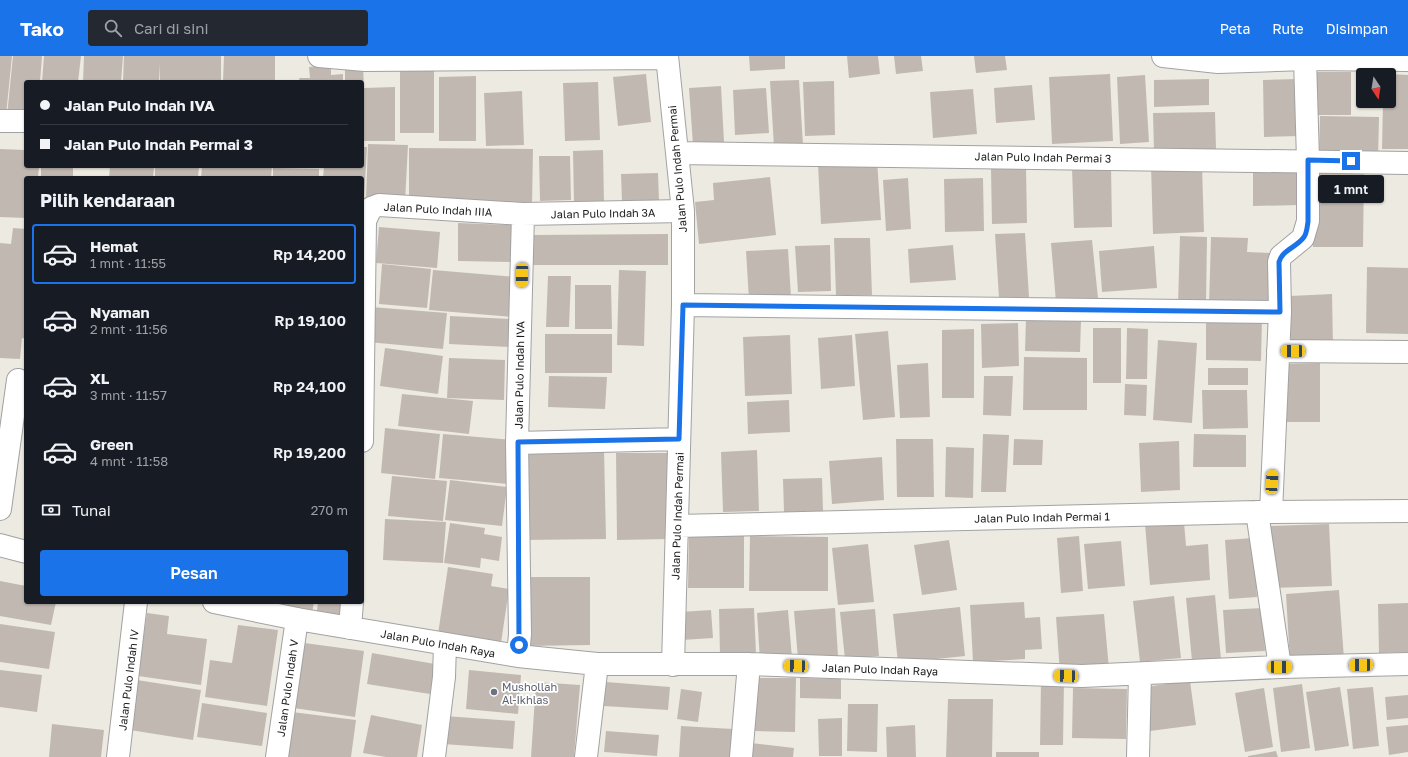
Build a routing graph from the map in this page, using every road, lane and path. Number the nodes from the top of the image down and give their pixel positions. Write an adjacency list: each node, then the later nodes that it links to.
1 (320, 56): 4 (street)
2 (1163, 56): 5 (street)
3 (667, 57): 4 (street); 9 (street, Jalan Pulo Indah Permai)
4 (479, 58)
5 (1304, 59): 6 (street); 10 (street)
6 (1396, 59)
7 (0, 120): 8 (street)
8 (24, 121)
9 (677, 153): 10 (street, Jalan Pulo Indah Permai 3); 12 (street, Jalan Pulo Indah Permai)
10 (1308, 160): 11 (street, Jalan Pulo Indah Permai 3); 16 (street)
11 (1408, 162)
12 (683, 211): 13 (street, Jalan Pulo Indah 3A); 15 (street, Jalan Pulo Indah Permai)
13 (523, 214): 14 (street, Jalan Pulo Indah IIIA); 21 (street, Jalan Pulo Indah IVA)
14 (364, 265)
15 (683, 305): 16 (street); 20 (street, Jalan Pulo Indah Permai)
16 (1280, 312): 17 (street)
17 (1278, 351): 18 (street); 23 (street)
18 (1408, 352)
19 (15, 380): 22 (street)
20 (679, 439): 21 (street); 25 (street, Jalan Pulo Indah Permai)
21 (518, 442): 34 (street, Jalan Pulo Indah IVA)
22 (0, 508)
23 (1264, 512): 24 (street, Jalan Pulo Indah Permai 1); 25 (street, Jalan Pulo Indah Permai 1); 39 (street)
24 (1408, 512)
25 (677, 526): 38 (street, Jalan Pulo Indah Permai)
26 (0, 545): 27 (street)
27 (24, 551)
28 (136, 604): 41 (street, Jalan Pulo Indah IV)
29 (224, 604): 31 (street, Jalan Pulo Indah Raya)
30 (352, 604): 32 (street)
31 (298, 619): 32 (street, Jalan Pulo Indah Raya); 42 (street, Jalan Pulo Indah V)
32 (350, 628): 33 (street, Jalan Pulo Indah Raya)
33 (444, 644): 34 (street, Jalan Pulo Indah Raya); 43 (street)
34 (518, 656): 35 (street, Jalan Pulo Indah Raya)
35 (597, 664): 38 (street, Jalan Pulo Indah Raya); 44 (street)
36 (749, 664): 38 (street, Jalan Pulo Indah Raya); 40 (street, Jalan Pulo Indah Raya); 45 (street)
37 (1408, 664): 39 (street, Jalan Pulo Indah Raya)
38 (673, 665)
39 (1280, 667): 40 (street, Jalan Pulo Indah Raya)
40 (1140, 674): 46 (street)
41 (118, 757)
42 (277, 757)
43 (434, 757)
44 (586, 757)
45 (741, 757)
46 (1138, 757)

